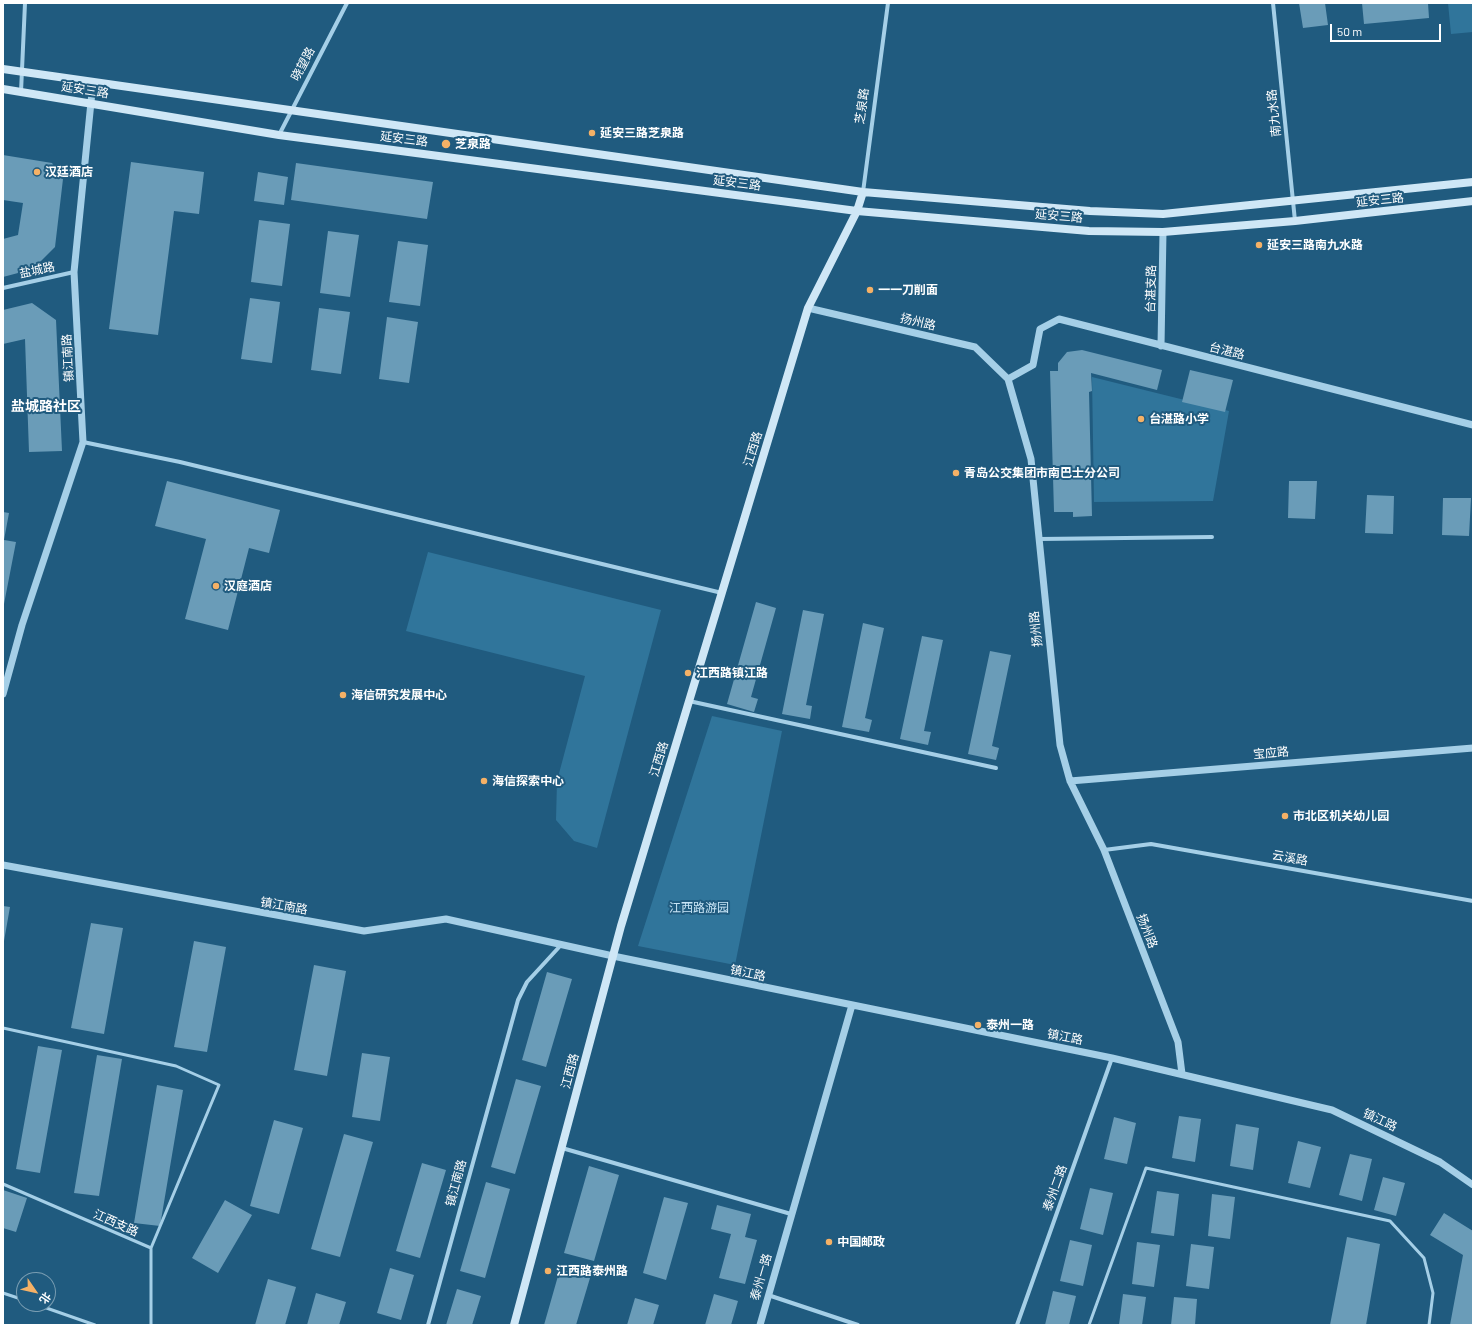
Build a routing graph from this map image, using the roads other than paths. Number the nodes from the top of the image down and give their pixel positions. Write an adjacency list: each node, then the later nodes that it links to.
1 (25, 3): 6 (street)
2 (347, 3): 11 (street, 晓望路)
3 (888, 3): 14 (street, 芝泉路)
4 (1273, 3): 15 (street, 南九水路)
5 (3, 69): 6 (main road, 延安三路)
6 (23, 72): 7 (main road, 延安三路); 9 (street)
7 (93, 82): 10 (street, 镇江南路); 11 (main road, 延安三路)
8 (3, 89): 9 (main road, 延安三路)
9 (22, 92): 10 (main road, 延安三路)
10 (91, 103): 12 (main road, 延安三路); 20 (street, 镇江南路)
11 (290, 111): 12 (street, 晓望路); 14 (main road, 延安三路)
12 (279, 135): 17 (main road, 延安三路)
13 (1473, 182): 15 (main road, 延安三路)
14 (863, 192): 15 (main road, 延安三路); 17 (main road, 芝泉路)
15 (1292, 201): 18 (street, 南九水路)
16 (1473, 201): 18 (main road, 延安三路)
17 (857, 211): 19 (main road, 延安三路); 22 (main road, 江西路)
18 (1294, 221): 19 (main road, 延安三路)
19 (1163, 232): 23 (street, 台湛支路)
20 (74, 272): 21 (street, 盐城路); 26 (street, 镇江南路)
21 (3, 288)
22 (808, 308): 24 (street, 扬州路); 29 (main road, 江西路)
23 (1161, 346): 24 (street, 台湛路); 25 (street, 台湛路)
24 (1008, 379): 28 (street, 扬州路)
25 (1473, 425)
26 (83, 442): 29 (street); 30 (street, 镇江南路)
27 (1212, 537): 28 (street)
28 (1038, 539): 34 (street, 扬州路)
29 (722, 593): 31 (main road, 江西路)
30 (3, 694)
31 (689, 700): 33 (street); 39 (main road, 江西路)
32 (1473, 748): 34 (street, 宝应路)
33 (996, 768)
34 (1070, 781): 35 (street, 扬州路)
35 (1104, 850): 37 (street, 云溪路); 43 (street, 扬州路)
36 (3, 865): 38 (street, 镇江南路)
37 (1473, 901)
38 (561, 945): 39 (street, 镇江南路); 55 (street, 镇江南路)
39 (613, 956): 40 (street, 镇江路); 44 (main road, 江西路)
40 (852, 1005): 42 (street, 镇江路); 47 (street, 泰州一路)
41 (3, 1028): 48 (lane)
42 (1112, 1058): 43 (street, 镇江路); 59 (street, 泰州二路)
43 (1182, 1074): 46 (street, 镇江路)
44 (562, 1148): 47 (street); 56 (main road, 江西路)
45 (3, 1184): 48 (lane, 江西支路)
46 (1473, 1185)
47 (791, 1214): 50 (street, 泰州一路)
48 (151, 1248): 54 (lane)
49 (3, 1293): 51 (lane)
50 (767, 1295): 57 (street, 泰州一路); 58 (street)
51 (16, 1297)
52 (56, 1311): 53 (lane)
53 (95, 1325)
54 (151, 1325)
55 (428, 1325)
56 (514, 1325)
57 (760, 1325)
58 (858, 1325)
59 (1017, 1325)
60 (1089, 1325): 61 (lane)
61 (1429, 1325)

